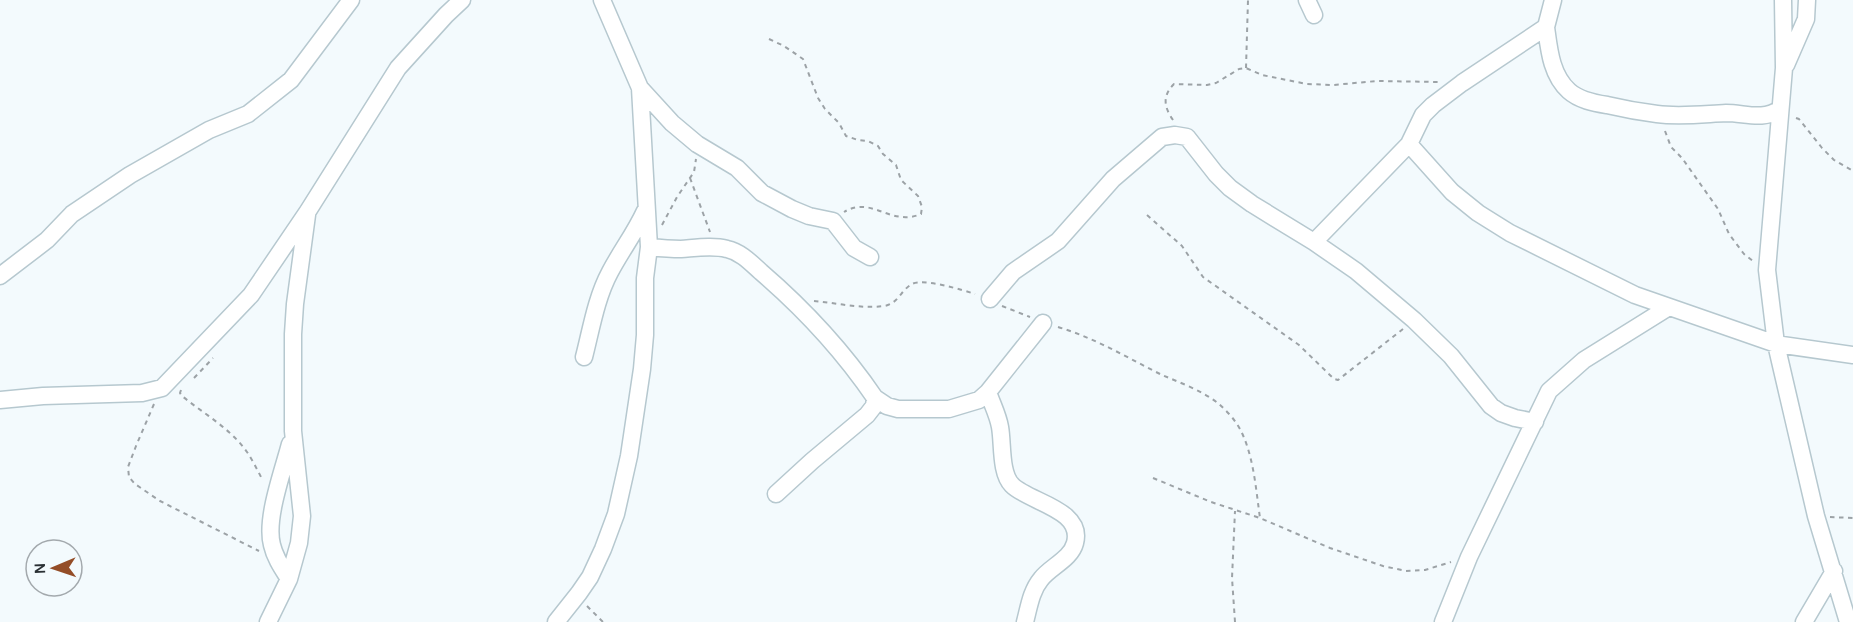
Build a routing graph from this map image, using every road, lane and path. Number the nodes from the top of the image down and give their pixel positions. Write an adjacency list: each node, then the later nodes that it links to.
1 (351, 0): 30 (street)
2 (462, 0): 22 (street)
3 (602, 0): 13 (street)
4 (1248, 0): 10 (path)
5 (1553, 0): 8 (street)
6 (1783, 0): 11 (street)
7 (1809, 1): 11 (street)
8 (1546, 27): 12 (street); 15 (street)
9 (769, 39): 24 (path)
10 (1246, 68): 12 (path); 16 (path)
11 (1784, 68): 14 (street)
12 (1462, 82): 18 (street)
13 (640, 88): 17 (street); 21 (street)
14 (1780, 109): 15 (street); 19 (path); 29 (street)
15 (1659, 115): 29 (path)
16 (1187, 137): 25 (street); 31 (street)
17 (697, 144): 20 (path); 24 (street)
18 (1408, 144): 25 (street); 33 (street)
19 (1853, 171)
20 (690, 178): 26 (path); 27 (path)
21 (647, 208): 26 (street); 39 (street)
22 (308, 211): 41 (street); 47 (street)
23 (1147, 214): 34 (path)
24 (833, 221): 28 (street)
25 (1314, 242): 34 (street)
26 (649, 247): 27 (street); 59 (street)
27 (719, 248): 44 (street)
28 (870, 257)
29 (1767, 270): 36 (street)
30 (0, 276)
31 (990, 299): 32 (path); 35 (path)
32 (814, 301)
33 (1669, 308): 36 (street); 46 (street)
34 (1414, 320): 46 (street)
35 (1043, 323): 43 (street); 53 (path)
36 (1776, 344): 37 (street); 52 (street)
37 (1853, 355)
38 (214, 356): 40 (path)
39 (584, 357)
40 (189, 383)
41 (162, 388): 45 (street); 56 (path)
42 (181, 390): 50 (path)
43 (988, 392): 44 (street); 63 (street)
44 (875, 398): 49 (street)
45 (0, 400)
46 (1534, 422): 55 (street)
47 (293, 431): 50 (street); 58 (street)
48 (1153, 478): 51 (path)
49 (776, 494)
50 (274, 502): 56 (street)
51 (1235, 510): 53 (path); 64 (path)
52 (1816, 516): 54 (path); 57 (street)
53 (1260, 518): 55 (path)
54 (1853, 518)
55 (1469, 557): 65 (street)
56 (278, 561): 58 (street)
57 (1834, 571): 66 (street); 67 (street)
58 (289, 579): 60 (street)
59 (579, 593): 61 (street); 62 (path)
60 (268, 622)
61 (556, 622)
62 (603, 622)
63 (1025, 622)
64 (1235, 622)
65 (1443, 622)
66 (1804, 622)
67 (1848, 622)

